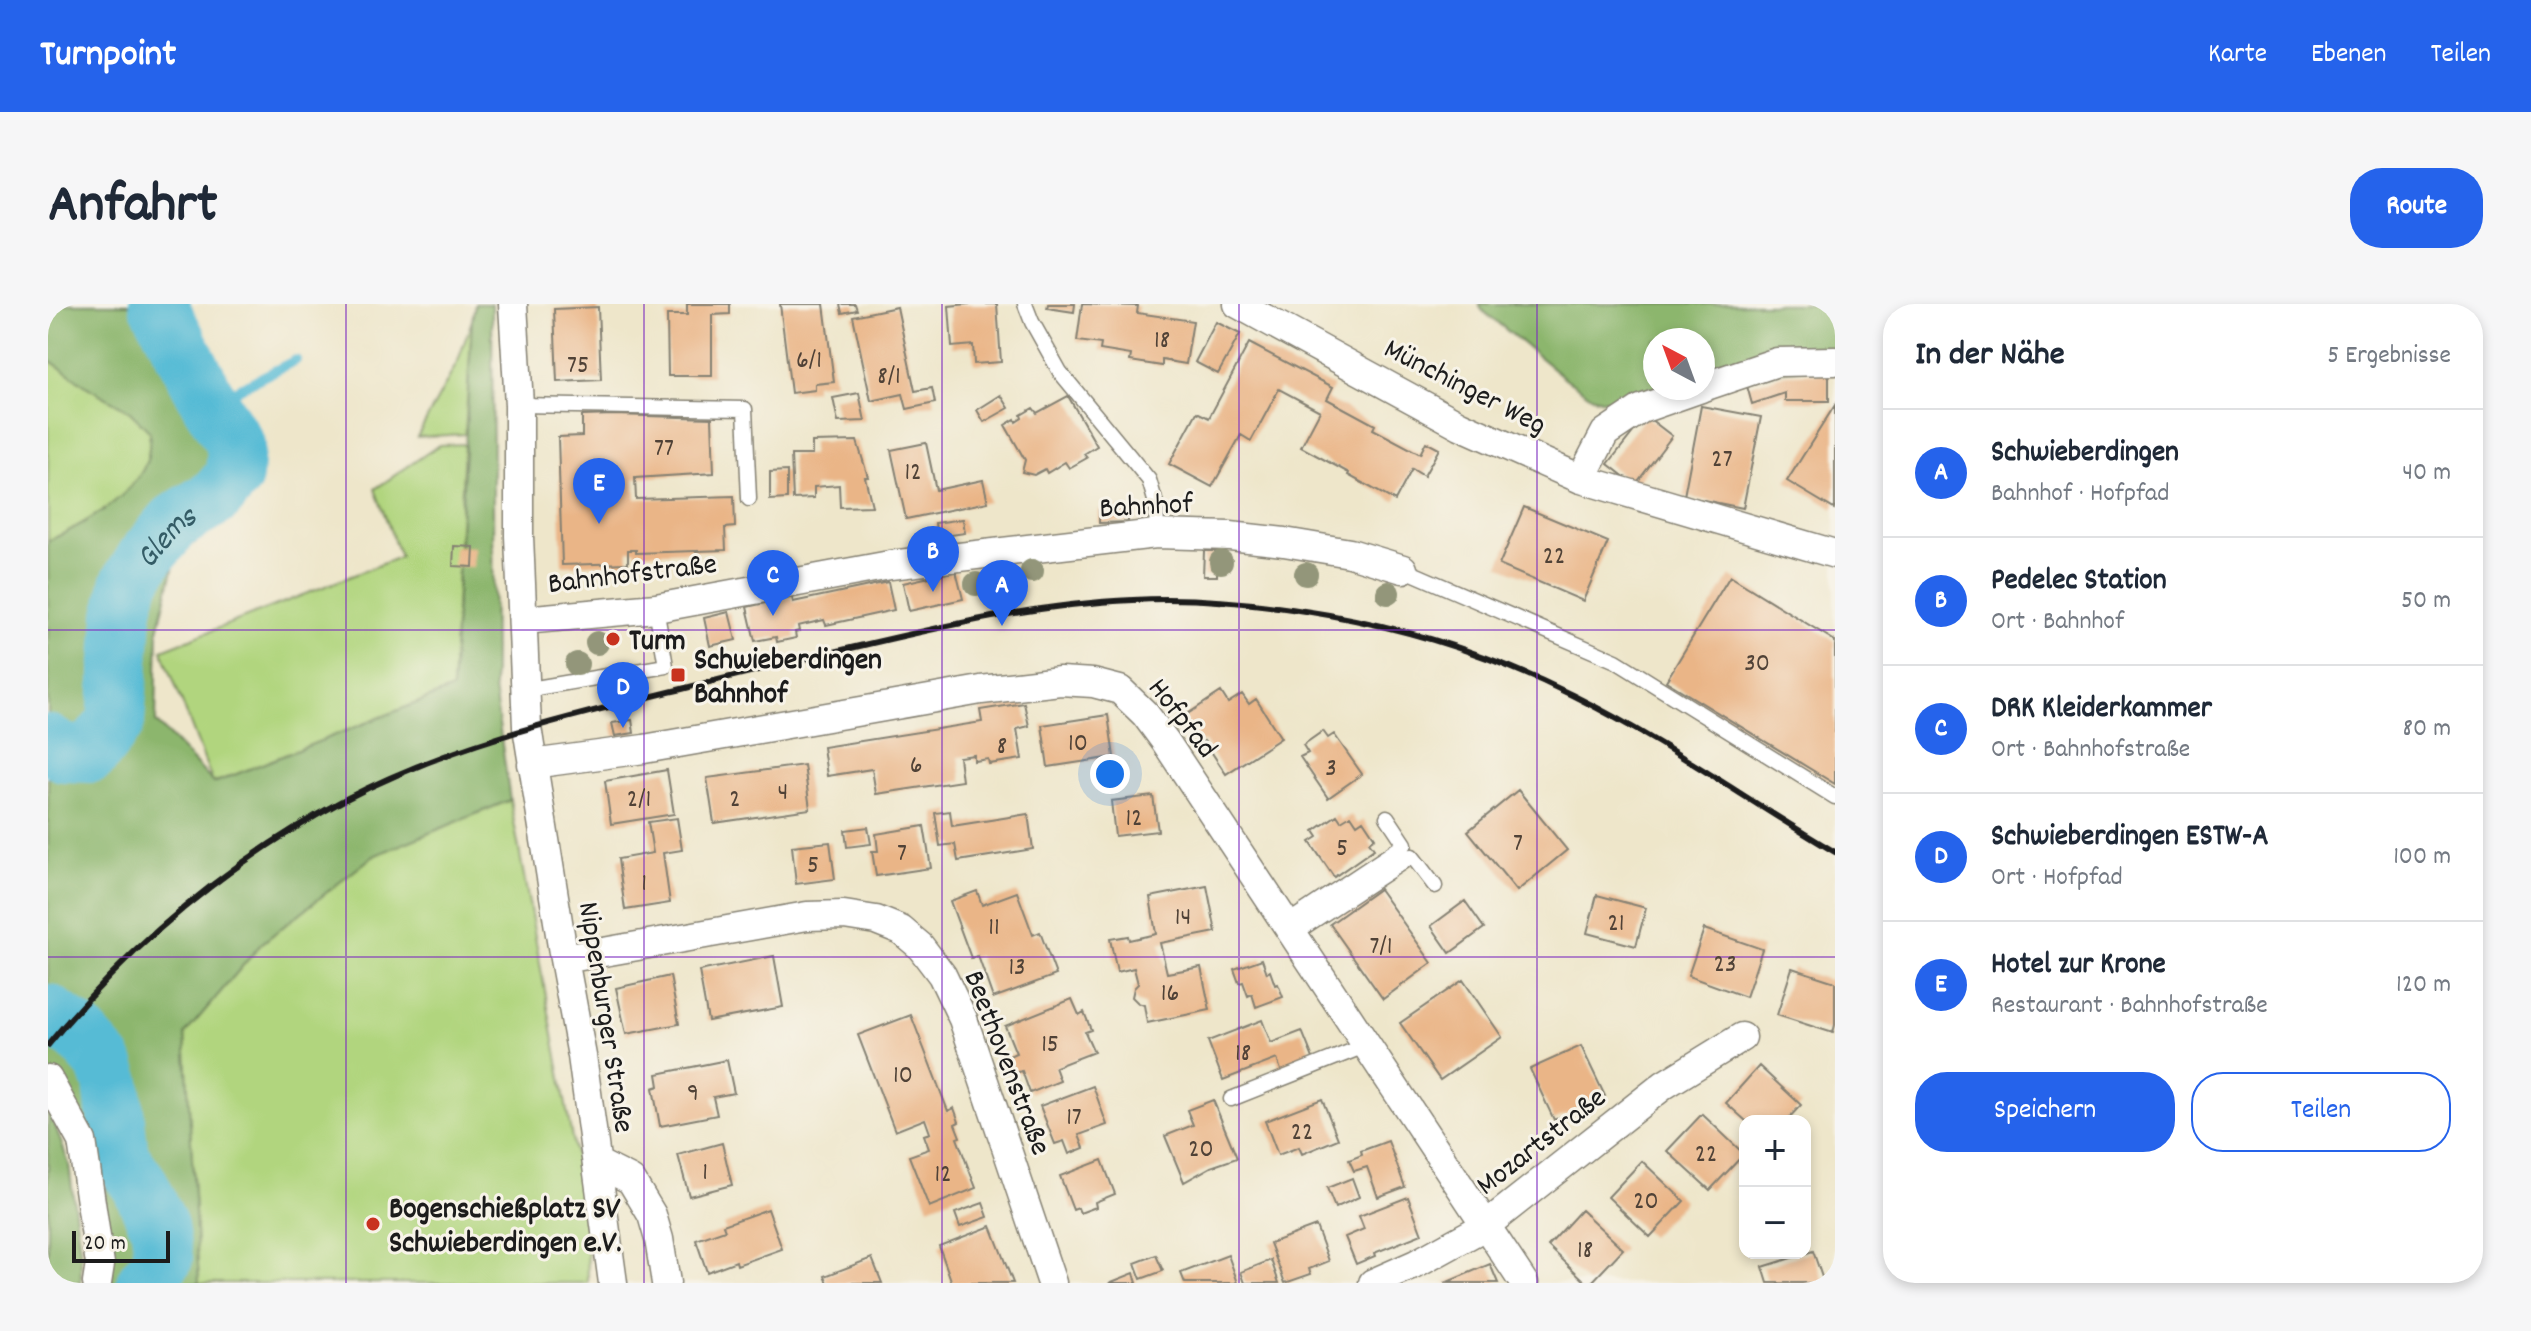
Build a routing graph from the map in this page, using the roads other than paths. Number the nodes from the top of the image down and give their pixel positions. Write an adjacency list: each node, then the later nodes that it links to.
1 (513, 304): 7 (street, Bahnhofstraße)
2 (1025, 304): 10 (lane)
3 (1238, 304): 8 (street, Münchinger Weg)
4 (1835, 361): 5 (street)
5 (1715, 383)
6 (1667, 400): 8 (street)
7 (519, 405): 9 (lane); 15 (street, Bahnhofstraße)
8 (1581, 479): 11 (street, Münchinger Weg)
9 (749, 499)
10 (1156, 534): 12 (street, Bahnhof); 13 (street, Bahnhof)
11 (1835, 554)
12 (890, 565): 14 (street, Bahnhofstraße)
13 (1403, 569): 18 (lane)
14 (656, 608): 15 (street, Bahnhofstraße); 16 (lane)
15 (523, 620): 16 (street, Bahnhofstraße)
16 (524, 690): 17 (street, Bahnhofstraße)
17 (532, 764): 21 (street, Hofpfad); 22 (street, Nippenburger Straße)
18 (1835, 797)
19 (1387, 817): 21 (lane)
20 (1435, 886): 21 (lane)
21 (1289, 929): 24 (street, Hofpfad)
22 (564, 959): 27 (street, Nippenburger Straße); 32 (street, Beethovenstraße)
23 (1742, 1037): 28 (street, Mozartstraße)
24 (1367, 1045): 26 (lane); 28 (street, Hofpfad)
25 (48, 1079): 29 (street)
26 (1231, 1099)
27 (597, 1163): 30 (street, Nippenburger Straße); 31 (street)
28 (1485, 1226): 33 (street, Mozartstraße); 34 (street, Hofpfad)
29 (97, 1283)
30 (613, 1283)
31 (666, 1283)
32 (1052, 1283)
33 (1373, 1283)
34 (1524, 1283)

